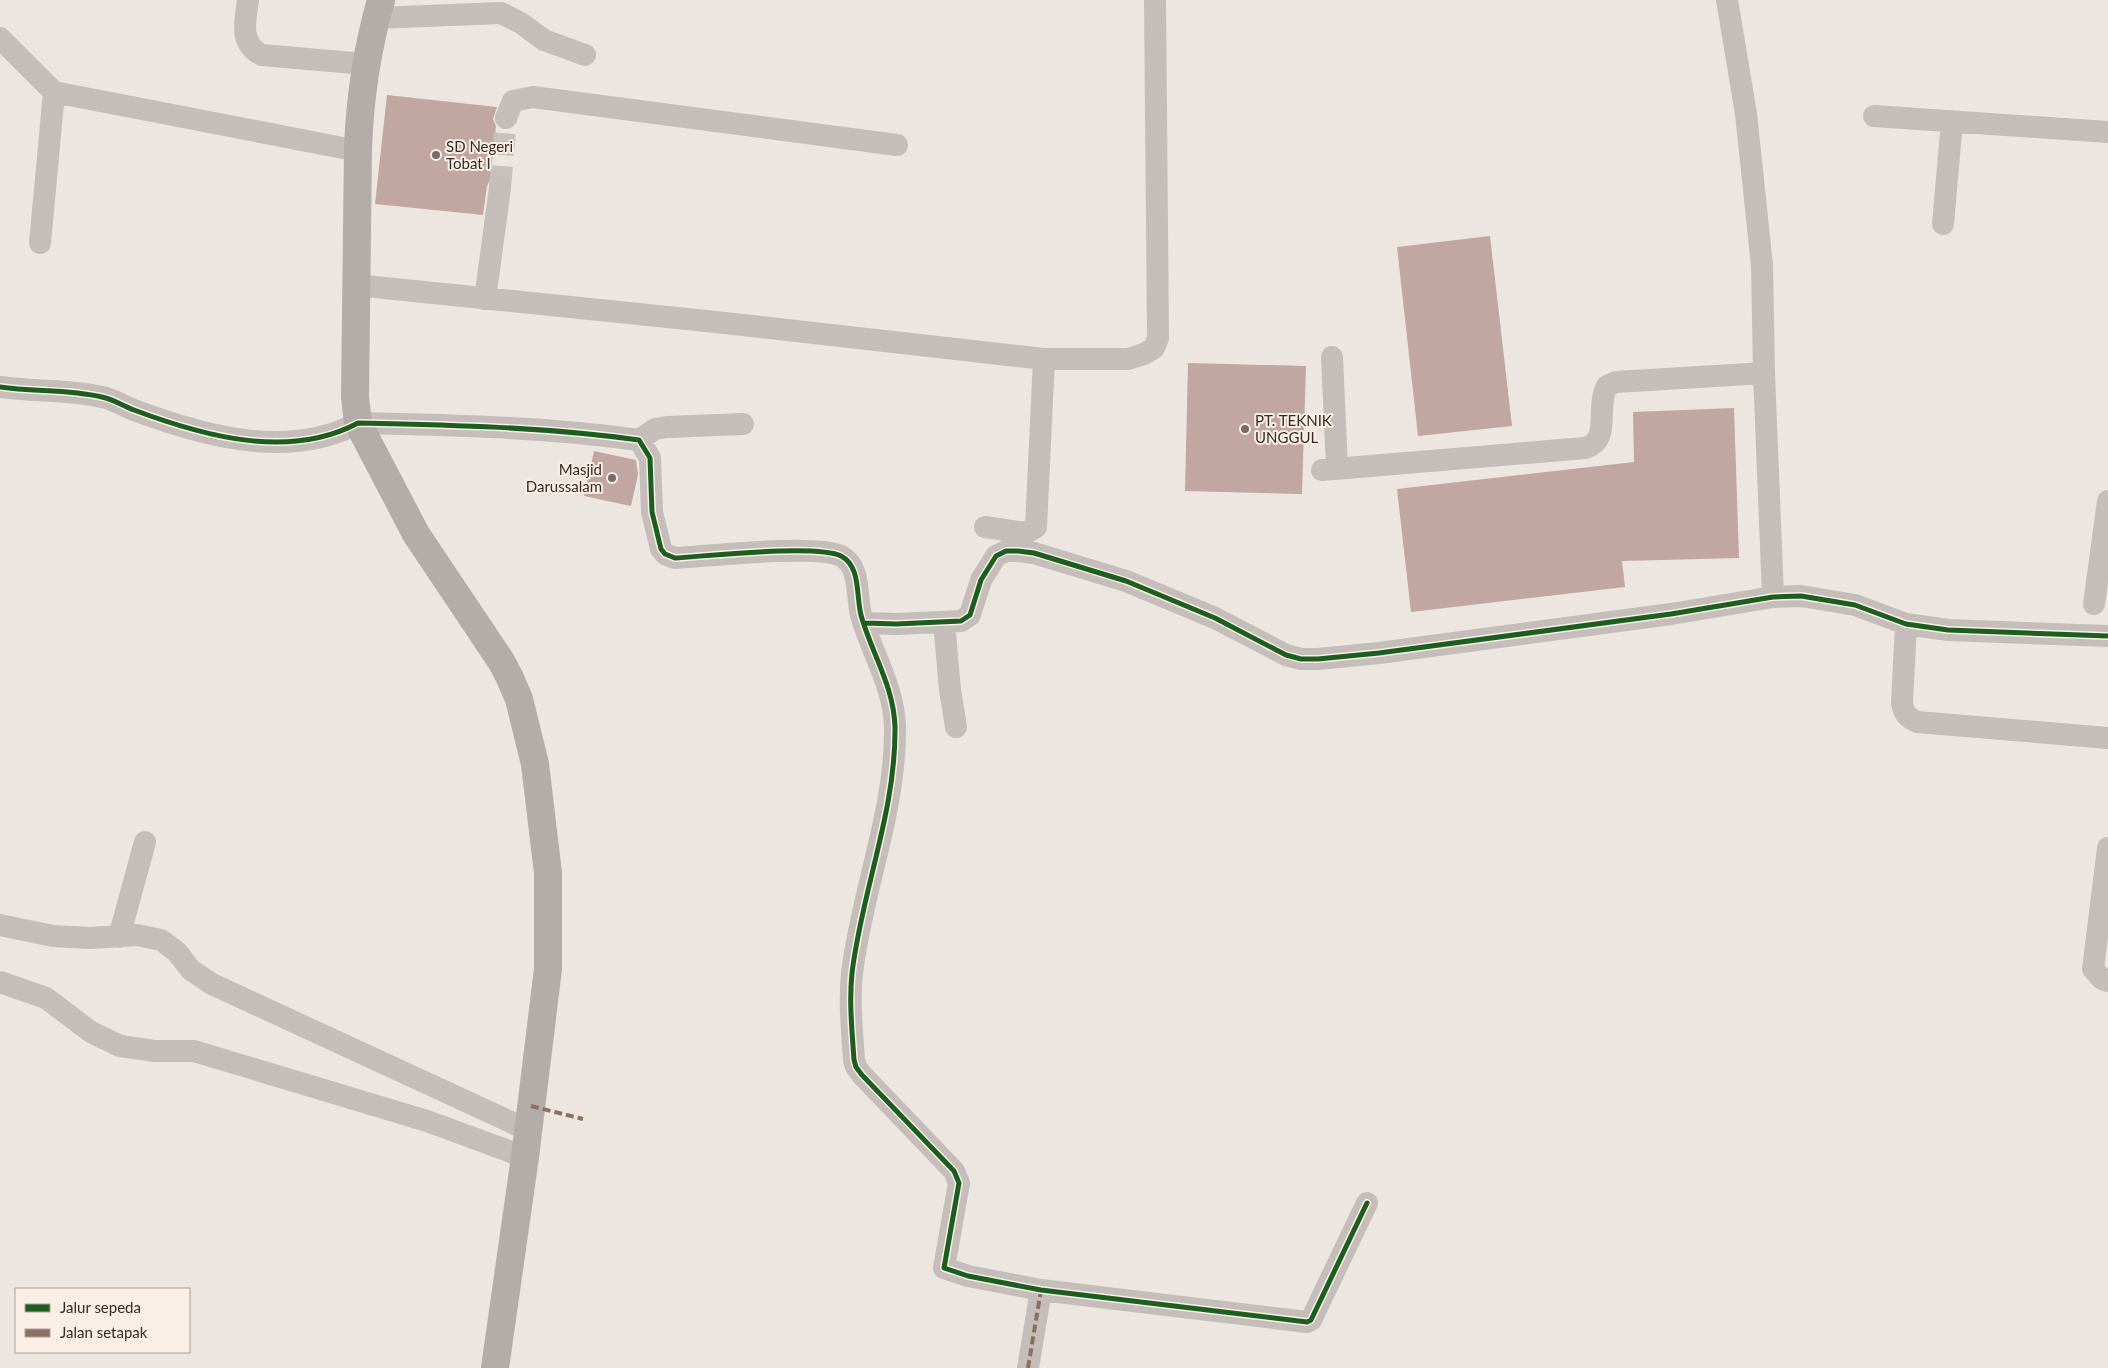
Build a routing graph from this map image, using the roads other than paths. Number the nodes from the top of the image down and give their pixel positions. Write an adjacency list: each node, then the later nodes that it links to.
1 (248, 0): 8 (street)
2 (1155, 0): 22 (street)
3 (1727, 0): 23 (street)
4 (504, 7): 5 (street); 7 (street)
5 (378, 9): 8 (main road)
6 (0, 38): 9 (street)
7 (585, 55)
8 (365, 64): 15 (main road)
9 (54, 92): 15 (street); 18 (street)
10 (1874, 116): 12 (street)
11 (506, 118): 14 (street)
12 (1952, 121): 13 (street); 17 (street)
13 (2108, 132)
14 (897, 146)
15 (358, 148): 19 (main road)
16 (500, 188): 20 (street)
17 (1944, 224)
18 (40, 242)
19 (356, 285): 20 (street); 25 (main road)
20 (485, 298): 22 (street)
21 (1332, 357): 23 (street)
22 (1044, 359): 29 (street)
23 (1764, 373): 31 (street)
24 (0, 387): 25 (street)
25 (358, 423): 27 (street); 45 (main road)
26 (743, 424): 27 (street)
27 (639, 440): 34 (street)
28 (2108, 501): 30 (street)
29 (985, 527)
30 (2106, 529): 32 (street)
31 (1773, 597): 33 (street); 35 (street)
32 (2094, 604)
33 (944, 622): 34 (street); 37 (street)
34 (865, 624): 48 (street)
35 (1906, 624): 36 (street); 38 (street)
36 (2108, 636)
37 (956, 727)
38 (2108, 738)
39 (146, 842): 42 (street)
40 (2108, 848): 43 (street)
41 (0, 925): 42 (street)
42 (119, 936): 45 (street)
43 (2108, 981)
44 (0, 982): 46 (street)
45 (528, 1130): 46 (main road)
46 (525, 1157): 49 (main road)
47 (1366, 1203): 48 (street)
48 (1041, 1290): 50 (street)
49 (495, 1368)
50 (1028, 1368)

